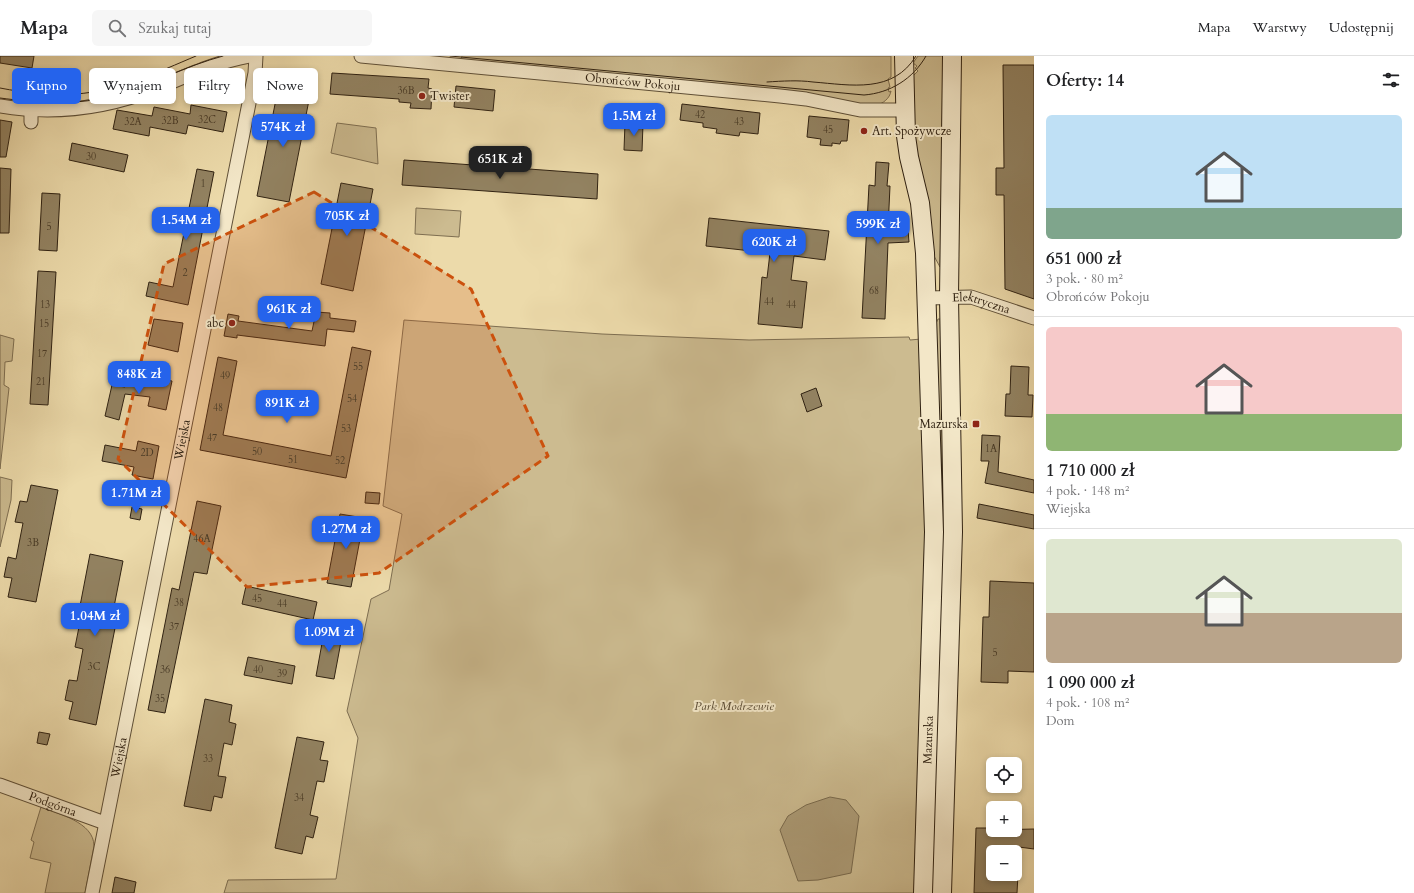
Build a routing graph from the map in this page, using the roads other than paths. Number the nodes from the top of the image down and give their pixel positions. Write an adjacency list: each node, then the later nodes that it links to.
1 (249, 56): 7 (street)
2 (256, 56): 15 (street, Wiejska)
3 (361, 56): 6 (street, Obrońców Pokoju)
4 (904, 56): 8 (main road, Mazurska)
5 (952, 56): 10 (main road, Mazurska)
6 (381, 57): 8 (street, Obrońców Pokoju)
7 (0, 106)
8 (905, 110): 9 (main road, Mazurska)
9 (927, 298): 10 (street, Elektryczna); 12 (main road, Mazurska)
10 (949, 298): 11 (street, Elektryczna); 13 (main road, Mazurska)
11 (1034, 318)
12 (930, 689): 13 (main road); 17 (main road, Mazurska)
13 (949, 690): 18 (main road, Mazurska)
14 (0, 785): 15 (street, Podgórna)
15 (105, 823): 16 (street, Wiejska)
16 (92, 893)
17 (923, 893)
18 (942, 893)

